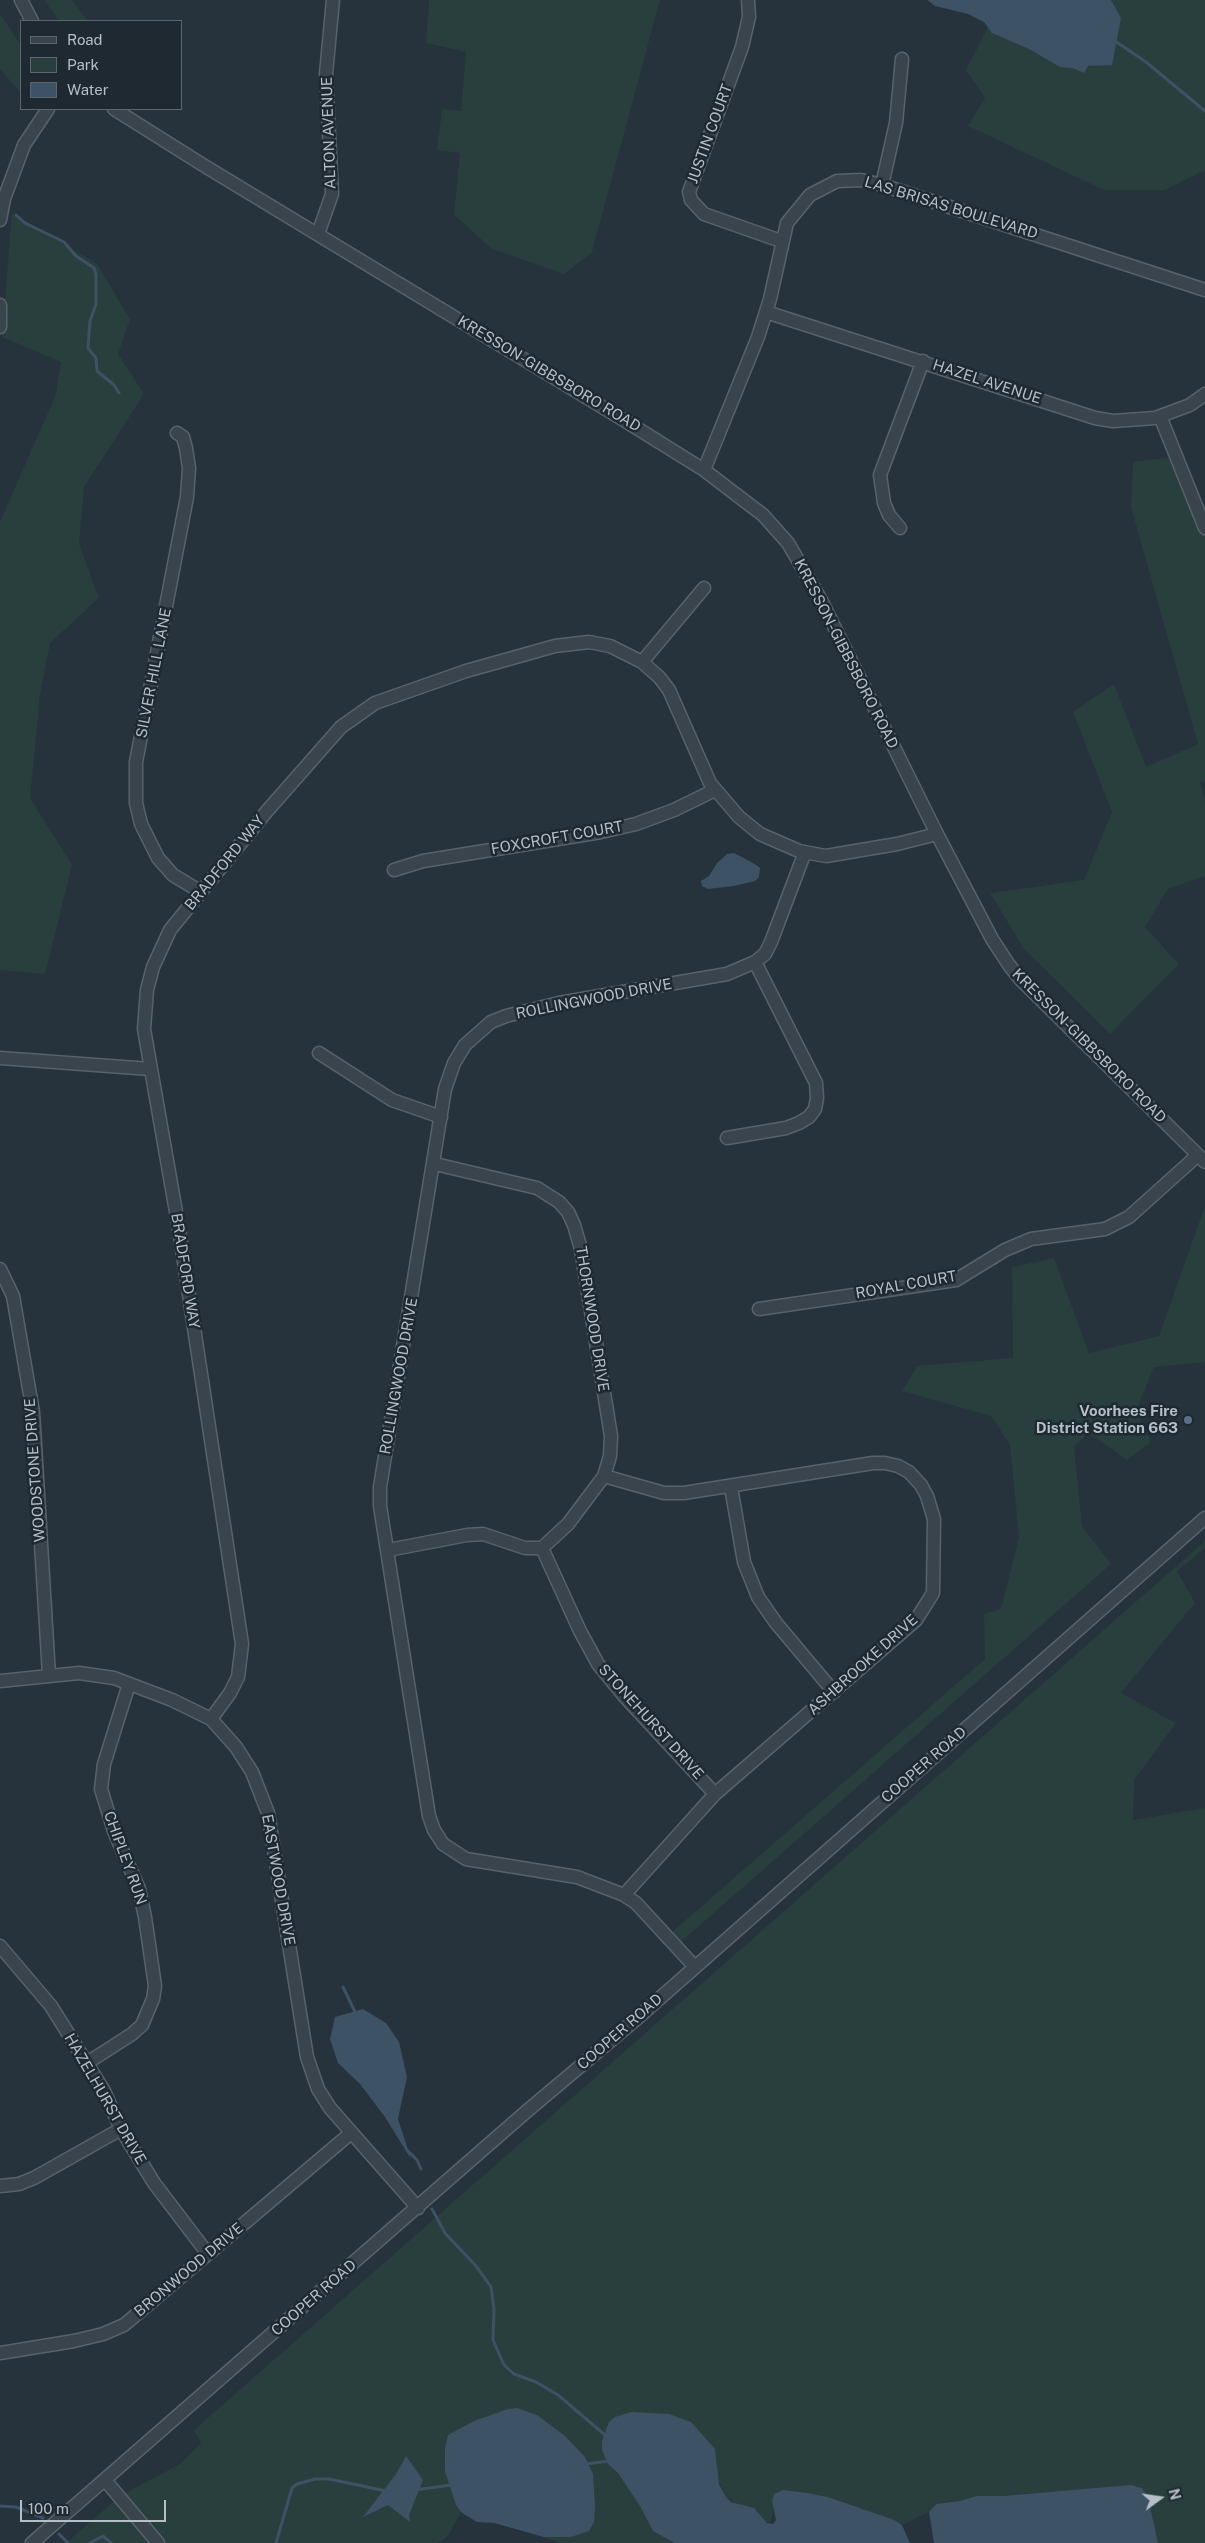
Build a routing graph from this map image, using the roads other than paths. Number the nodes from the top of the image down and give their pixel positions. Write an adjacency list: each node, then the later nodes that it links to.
1 (20, 0): 4 (street)
2 (333, 0): 10 (street, ALTON AVENUE)
3 (748, 0): 11 (street, JUSTIN COURT)
4 (31, 20)
5 (902, 59): 8 (street)
6 (47, 110): 9 (street)
7 (116, 110): 10 (street, KRESSON-GIBBSBORO ROAD)
8 (882, 184): 11 (street, LAS BRISAS BOULEVARD); 12 (street, LAS BRISAS BOULEVARD)
9 (0, 220)
10 (318, 234): 20 (street, KRESSON-GIBBSBORO ROAD)
11 (781, 242): 14 (street, LAS BRISAS BOULEVARD)
12 (1205, 290)
13 (0, 305): 15 (street)
14 (766, 312): 16 (street, HAZEL AVENUE); 20 (street, LAS BRISAS BOULEVARD)
15 (0, 327)
16 (923, 361): 18 (street, HAZEL AVENUE); 21 (street)
17 (1205, 394): 18 (street, HAZEL AVENUE)
18 (1160, 416): 22 (street)
19 (177, 433): 29 (street, SILVER HILL LANE)
20 (704, 470): 26 (street, KRESSON-GIBBSBORO ROAD)
21 (900, 528)
22 (1205, 528)
23 (704, 588): 24 (street)
24 (642, 662): 25 (street, BRADFORD WAY); 29 (street, BRADFORD WAY)
25 (715, 790): 27 (street, BRADFORD WAY); 28 (street, FOXCROFT COURT)
26 (936, 834): 27 (street, BRADFORD WAY); 36 (street, KRESSON-GIBBSBORO ROAD)
27 (806, 852): 30 (street, ROLLINGWOOD DRIVE)
28 (394, 870)
29 (201, 892): 33 (street, BRADFORD WAY)
30 (755, 962): 34 (street, ROLLINGWOOD DRIVE); 35 (street)
31 (319, 1053): 34 (street)
32 (0, 1058): 33 (street)
33 (150, 1068): 49 (street, BRADFORD WAY)
34 (442, 1117): 37 (street, ROLLINGWOOD DRIVE)
35 (727, 1138)
36 (1202, 1158): 39 (street, ROYAL COURT)
37 (434, 1164): 40 (street, THORNWOOD DRIVE); 44 (street, ROLLINGWOOD DRIVE)
38 (0, 1269): 45 (street, WOODSTONE DRIVE)
39 (759, 1309)
40 (604, 1476): 41 (street, ASHBROOKE DRIVE); 43 (street, THORNWOOD DRIVE)
41 (731, 1487): 48 (street); 48 (street, ASHBROOKE DRIVE)
42 (1205, 1518): 53 (street, COOPER ROAD)
43 (542, 1548): 44 (street); 50 (street, STONEHURST DRIVE)
44 (388, 1550): 51 (street, ROLLINGWOOD DRIVE)
45 (49, 1675): 46 (street, EASTWOOD DRIVE); 47 (street, EASTWOOD DRIVE)
46 (0, 1681)
47 (129, 1684): 49 (street, EASTWOOD DRIVE); 54 (street, CHIPLEY RUN)
48 (834, 1692): 50 (street, ASHBROOKE DRIVE)
49 (210, 1719): 56 (street, EASTWOOD DRIVE)
50 (715, 1794): 51 (street, ASHBROOKE DRIVE)
51 (624, 1894): 53 (street, ROLLINGWOOD DRIVE)
52 (0, 1946): 54 (street, HAZELHURST DRIVE)
53 (695, 1967): 58 (street, COOPER ROAD)
54 (87, 2063): 55 (street, HAZELHURST DRIVE)
55 (121, 2129): 57 (street); 59 (street, HAZELHURST DRIVE)
56 (351, 2133): 58 (street, EASTWOOD DRIVE); 59 (street, BRONWOOD DRIVE)
57 (0, 2186)
58 (418, 2208): 61 (street, COOPER ROAD)
59 (208, 2254): 60 (street, BRONWOOD DRIVE)
60 (0, 2353)
61 (105, 2480): 62 (street, COOPER ROAD); 63 (street)
62 (32, 2543)
63 (158, 2543)

